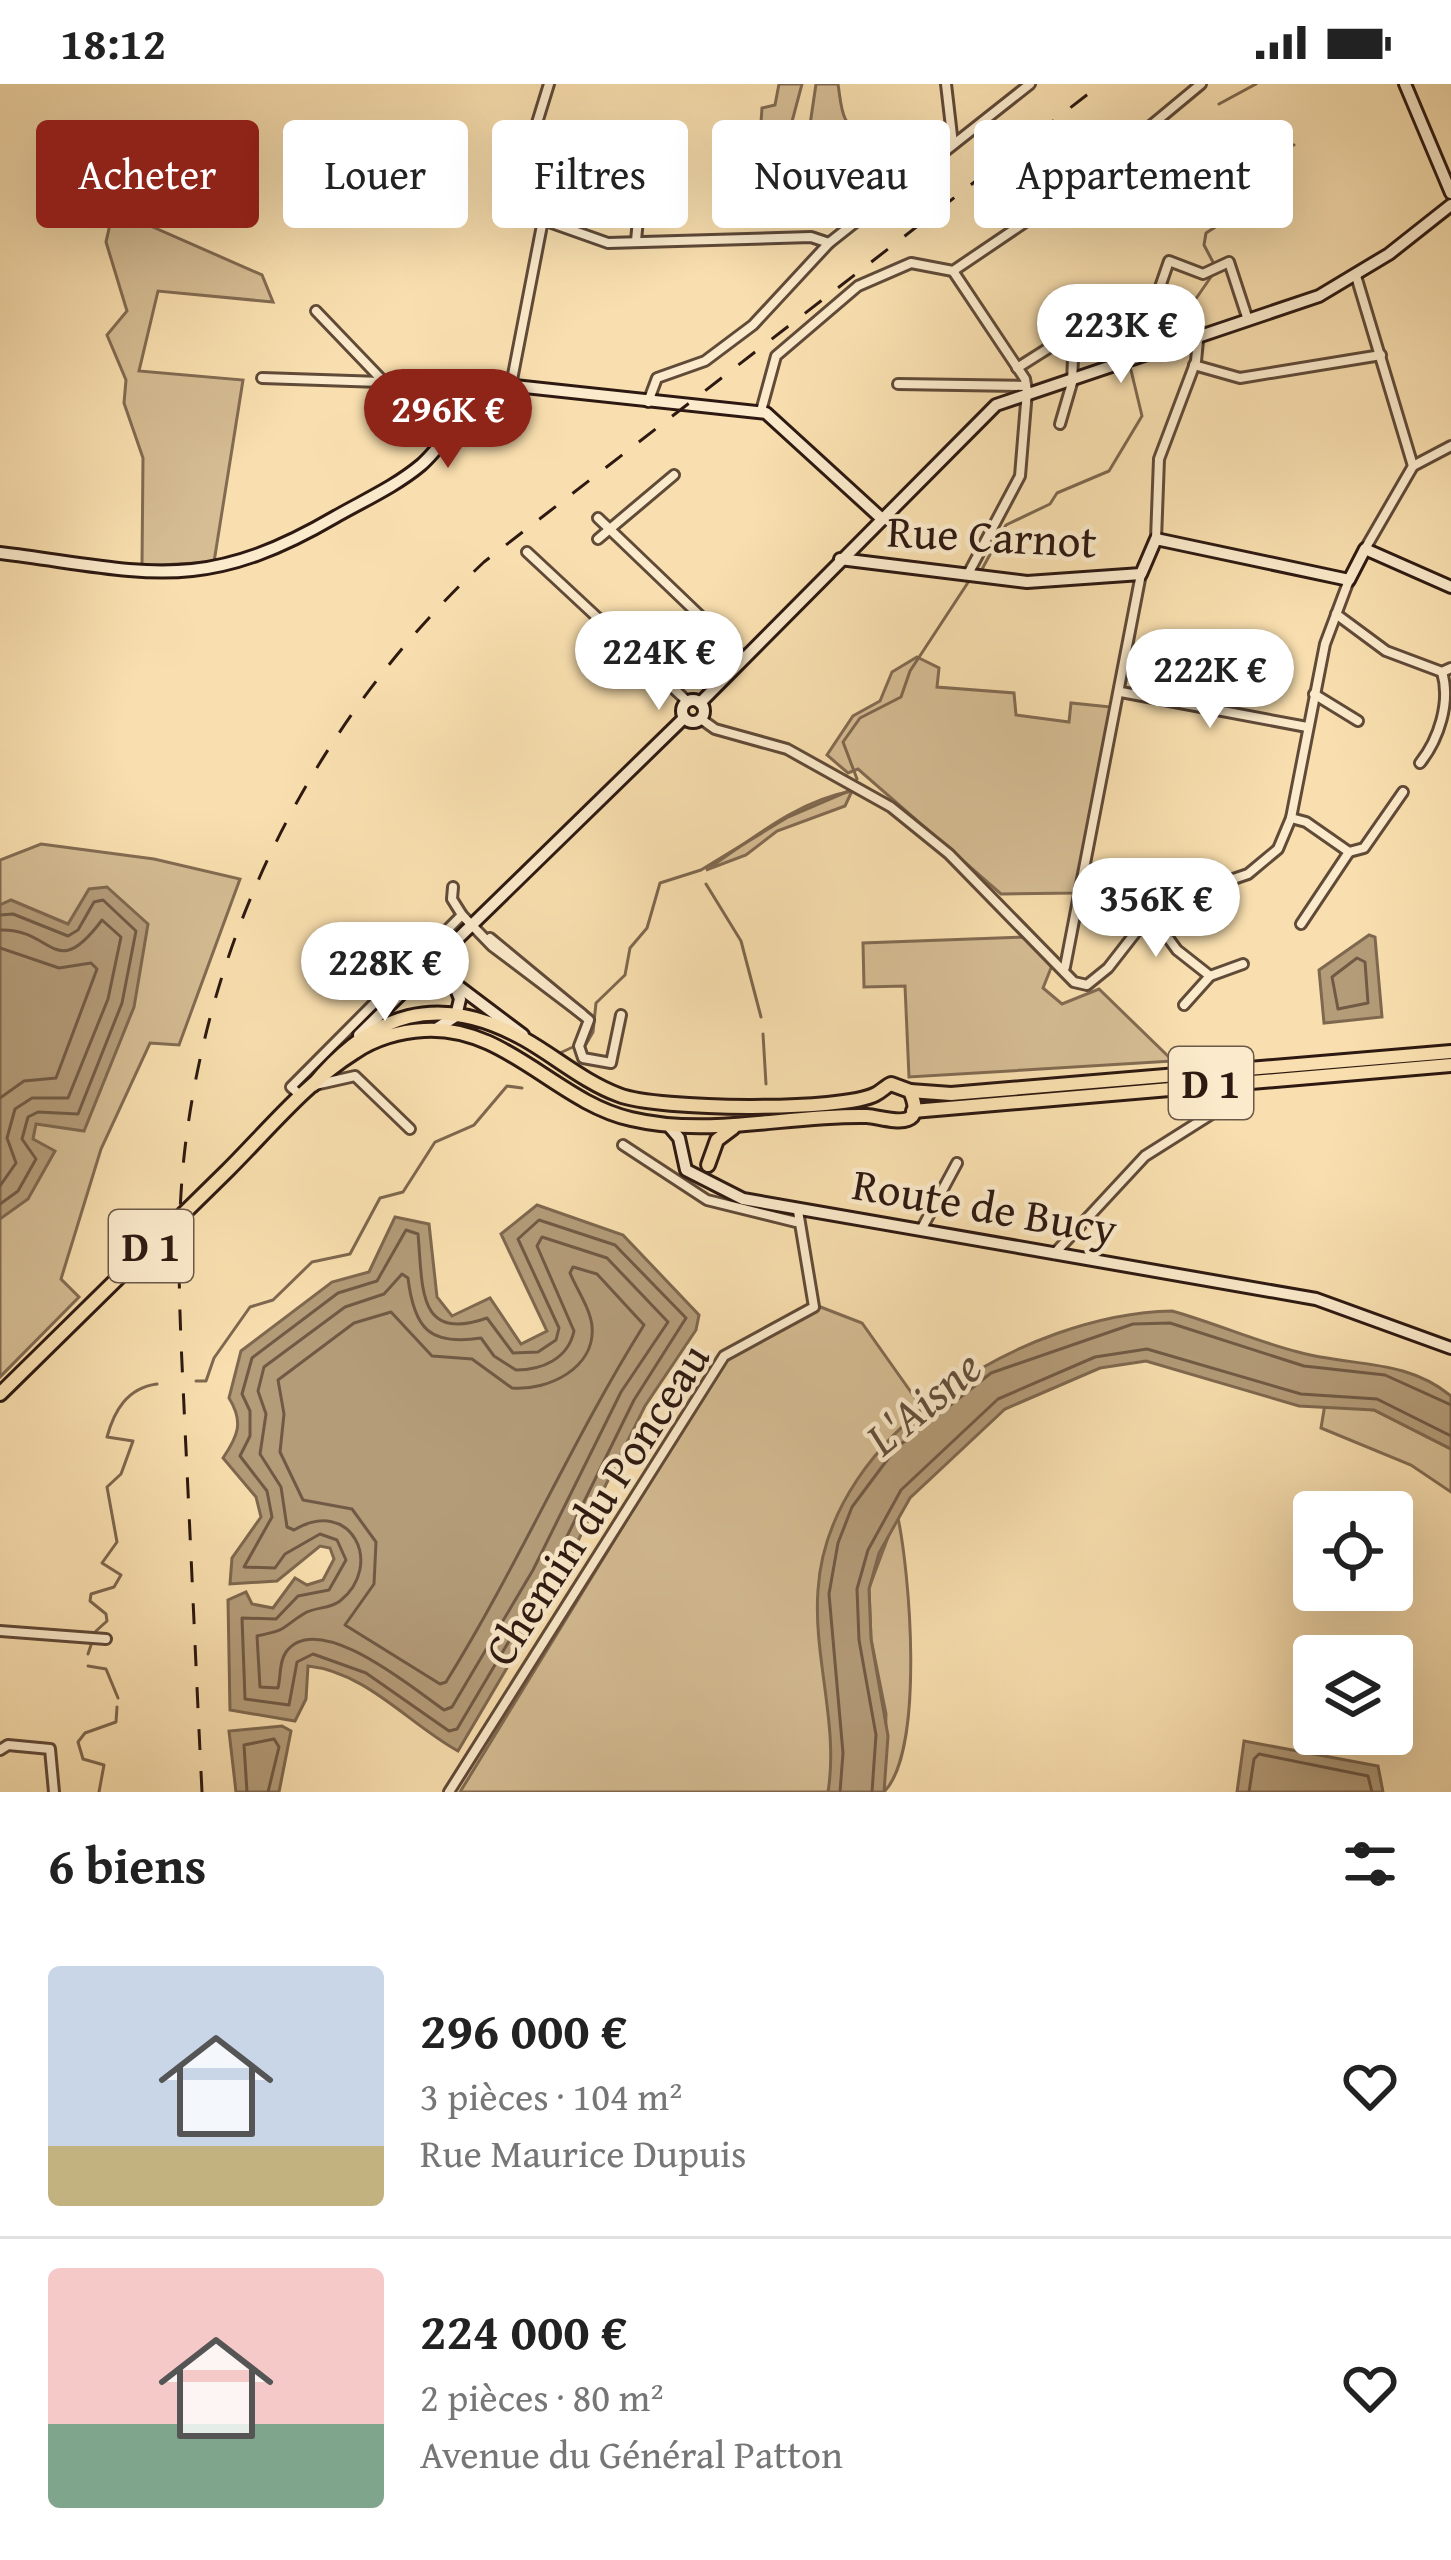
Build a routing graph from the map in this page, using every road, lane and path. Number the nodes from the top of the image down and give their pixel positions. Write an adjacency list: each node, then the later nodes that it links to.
1 (549, 84): 6 (street)
2 (946, 84): 7 (street)
3 (1030, 84): 7 (street)
4 (1201, 84): 15 (street)
5 (1405, 84): 8 (main road)
6 (538, 120)
7 (952, 144): 14 (street)
8 (1451, 193)
9 (1451, 206): 16 (main road)
10 (541, 228): 29 (street)
11 (561, 228): 13 (street)
12 (637, 228): 13 (street)
13 (636, 241): 14 (street)
14 (829, 243): 31 (street)
15 (953, 271): 24 (street); 32 (street)
16 (1356, 276): 19 (main road); 22 (street)
17 (316, 310): 27 (street)
18 (1151, 313): 19 (street); 20 (street); 21 (street)
19 (1248, 321): 21 (main road)
20 (1074, 332): 24 (street); 25 (street)
21 (1201, 337): 23 (street); 25 (main road)
22 (1382, 355): 23 (street); 36 (street)
23 (1194, 364): 42 (street)
24 (1017, 368): 30 (street)
25 (1073, 377): 30 (main road); 34 (street)
26 (262, 378): 27 (street)
27 (385, 382): 33 (street)
28 (898, 384): 30 (street)
29 (511, 385): 31 (main road); 33 (main road)
30 (1027, 389): 39 (main road); 47 (street)
31 (648, 402): 32 (main road)
32 (761, 411): 39 (main road)
33 (464, 416): 45 (main road)
34 (1060, 424)
35 (1451, 446): 36 (street)
36 (1413, 466): 43 (street)
37 (674, 475): 40 (street)
38 (598, 518): 40 (street)
39 (880, 518): 46 (main road)
40 (612, 531): 41 (street); 52 (street)
41 (598, 539)
42 (1156, 539): 48 (main road); 49 (main road)
43 (1365, 549): 49 (main road); 50 (main road)
44 (526, 552): 56 (street)
45 (0, 553)
46 (840, 559): 47 (main road, Rue Carnot); 52 (main road)
47 (968, 574): 48 (main road, Rue Carnot)
48 (1141, 574): 54 (street)
49 (1349, 580): 51 (street)
50 (1451, 587)
51 (1336, 614): 53 (street); 55 (street)
52 (743, 657): 56 (main road)
53 (1447, 670): 61 (street)
54 (1121, 692): 60 (street); 72 (street)
55 (1314, 694): 59 (street); 60 (street)
56 (694, 702): 57 (main road); 58 (main road)
57 (684, 718): 58 (main road); 69 (main road)
58 (700, 719): 72 (street)
59 (1358, 721)
60 (1307, 727): 63 (street)
61 (1420, 763)
62 (1402, 792): 64 (street)
63 (1291, 818): 64 (street); 66 (street)
64 (1349, 853): 68 (street)
65 (453, 887): 67 (street)
66 (1149, 912): 72 (street); 73 (street)
67 (462, 916): 69 (street); 89 (street)
68 (1301, 924)
69 (473, 925): 70 (main road); 78 (street)
70 (453, 946): 74 (main road); 75 (main road)
71 (1243, 964): 73 (street)
72 (1065, 967)
73 (1210, 976): 77 (street)
74 (417, 977): 75 (main road); 76 (main road)
75 (452, 982): 79 (main road); 83 (main road)
76 (406, 988): 80 (main road); 82 (main road)
77 (1184, 1005)
78 (621, 1015)
79 (457, 1016): 80 (main road, D 1); 81 (main road); 83 (main road, D 1)
80 (408, 1017): 81 (main road); 82 (main road, D 1)
81 (429, 1030): 86 (main road, D 1); 93 (main road)
82 (359, 1035): 86 (main road, D 1)
83 (540, 1048): 88 (main road, D 1)
84 (1451, 1052): 87 (main road, D 1)
85 (1451, 1065): 91 (main road, D 1)
86 (313, 1085): 89 (main road, D 1); 95 (street)
87 (910, 1091): 88 (main road); 91 (main road)
88 (877, 1094): 92 (main road)
89 (301, 1096): 104 (main road, D 1)
90 (1221, 1108): 102 (street)
91 (913, 1111): 92 (main road)
92 (879, 1117): 94 (main road)
93 (668, 1125): 94 (main road); 99 (main road, Route de Bucy)
94 (734, 1127): 98 (main road)
95 (410, 1129)
96 (622, 1145): 100 (street, Route de Bucy)
97 (957, 1162): 101 (street)
98 (708, 1165): 99 (main road)
99 (743, 1199): 100 (main road, Route de Bucy)
100 (797, 1216): 101 (main road, Route de Bucy); 109 (street, Chemin du Ponceau)
101 (920, 1232): 102 (main road, Route de Bucy)
102 (1054, 1254): 103 (main road, Route de Bucy)
103 (1451, 1348)
104 (0, 1394)
105 (0, 1631): 106 (street)
106 (106, 1639)
107 (0, 1750): 108 (street)
108 (54, 1792)
109 (449, 1792)

